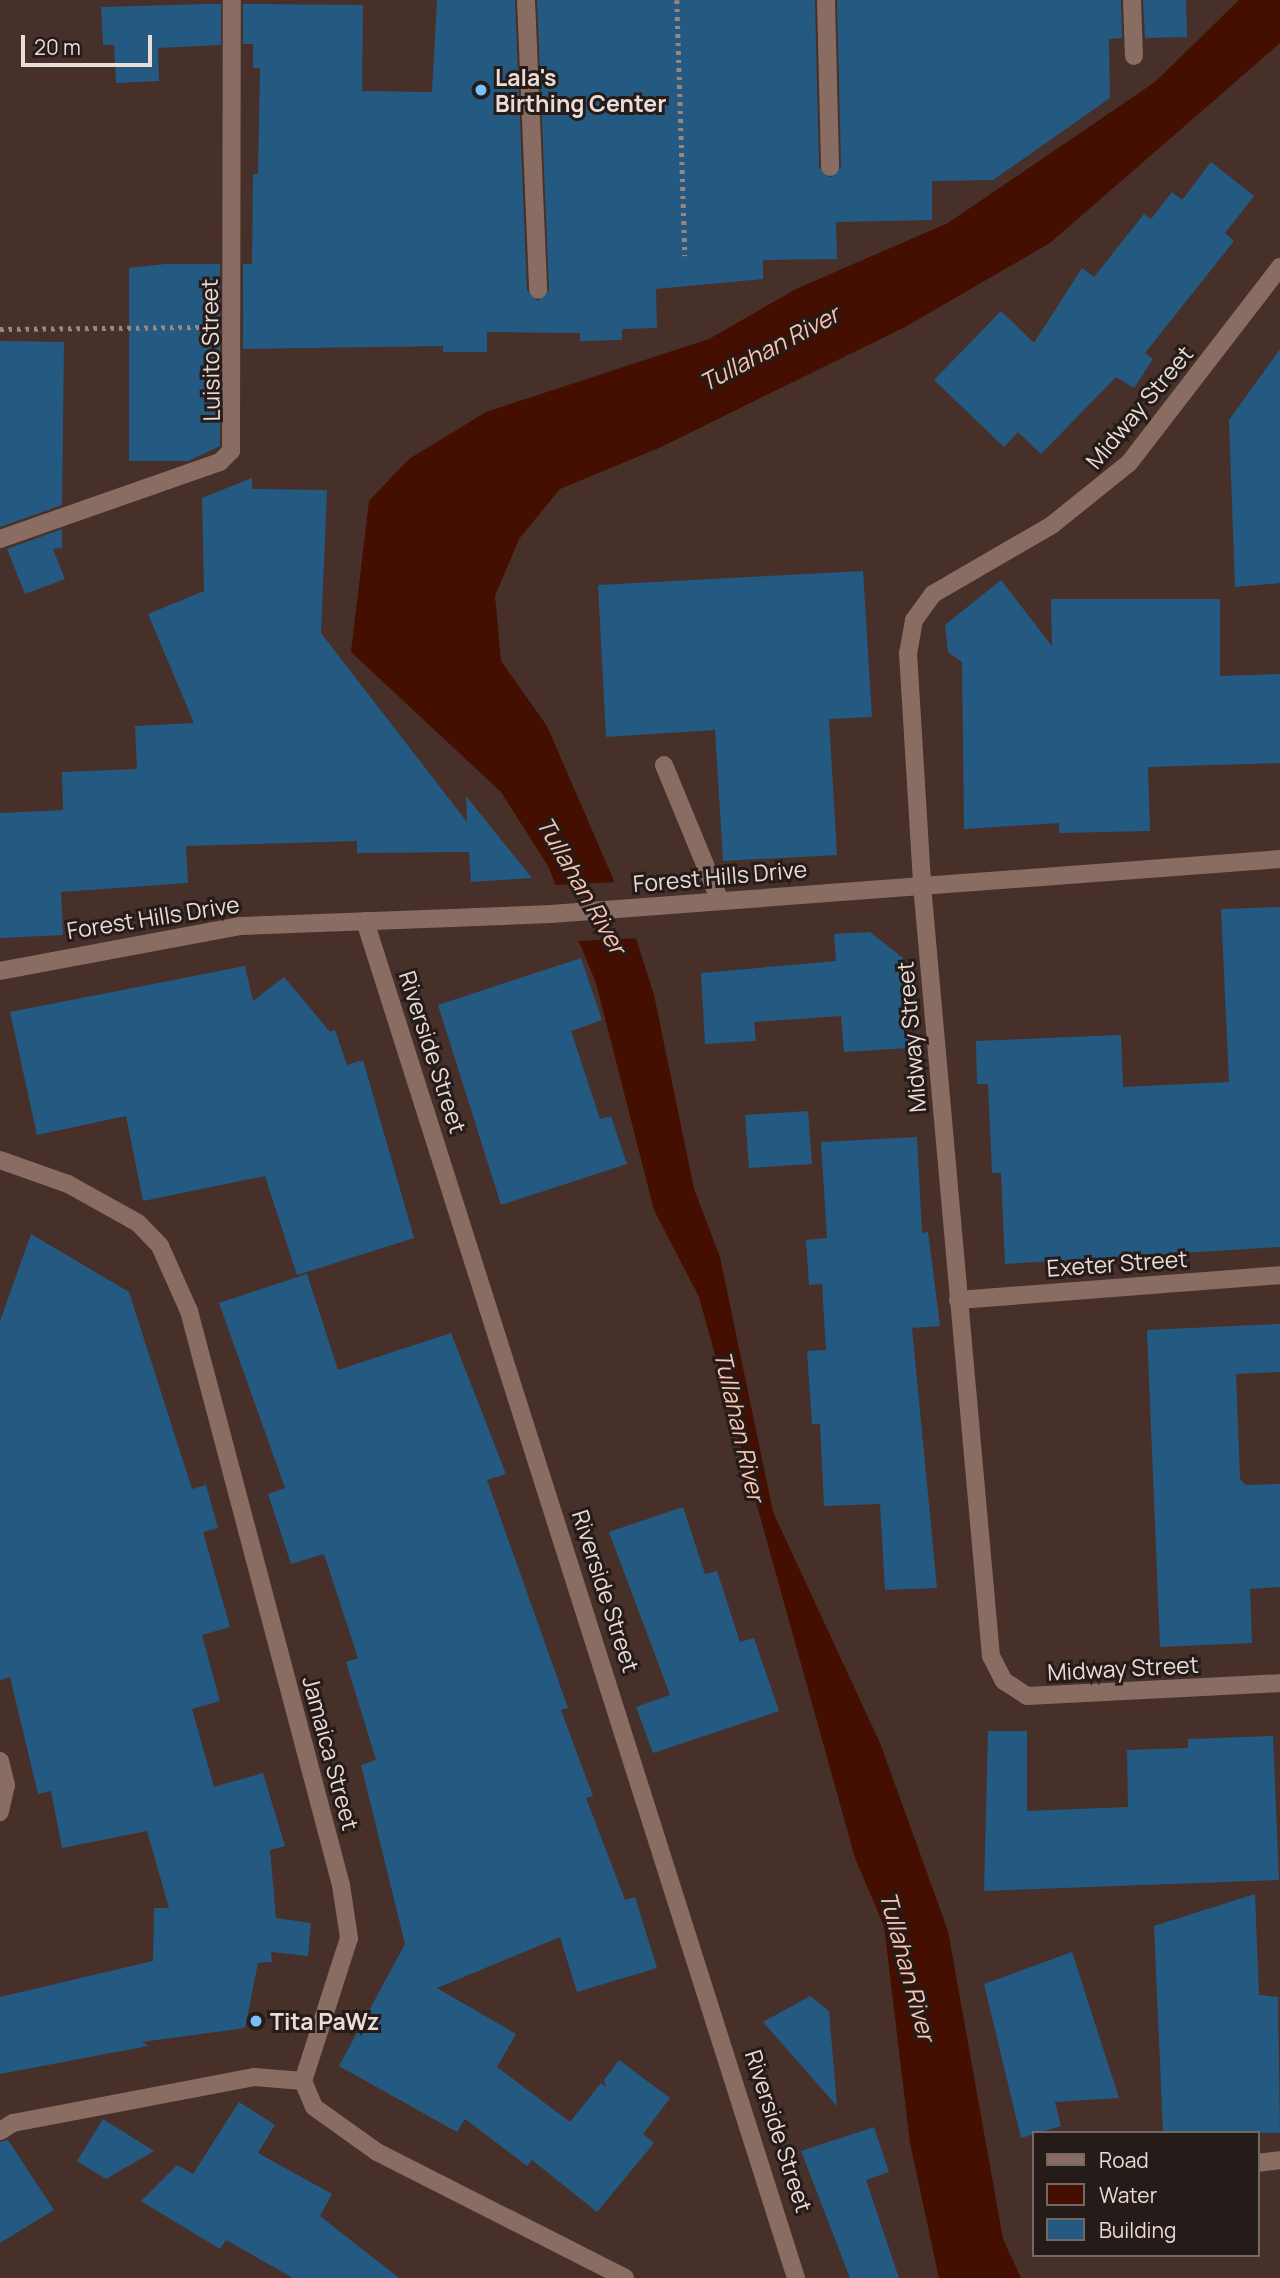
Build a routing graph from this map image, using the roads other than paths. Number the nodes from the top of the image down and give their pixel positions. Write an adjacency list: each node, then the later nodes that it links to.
1 (232, 0): 9 (street, Luisito Street)
2 (526, 0): 8 (street)
3 (826, 0): 6 (street)
4 (1132, 0): 5 (street)
5 (1134, 56)
6 (830, 167)
7 (1280, 267): 12 (street, Midway Street)
8 (538, 290)
9 (0, 539)
10 (664, 765): 13 (street)
11 (1280, 859): 12 (street, Forest Hills Drive)
12 (922, 885): 13 (street, Forest Hills Drive); 18 (street, Midway Street)
13 (720, 901): 14 (street, Forest Hills Drive)
14 (365, 920): 15 (street, Forest Hills Drive); 27 (street, Riverside Street)
15 (0, 971)
16 (0, 1160): 22 (street, Jamaica Street)
17 (1280, 1275): 18 (street, Exeter Street)
18 (958, 1300): 19 (street, Midway Street)
19 (1280, 1683)
20 (0, 1761): 21 (street)
21 (0, 1812)
22 (303, 2081): 23 (street); 26 (street)
23 (0, 2131)
24 (1280, 2160): 25 (street)
25 (1259, 2162)
26 (625, 2278)
27 (796, 2278)

